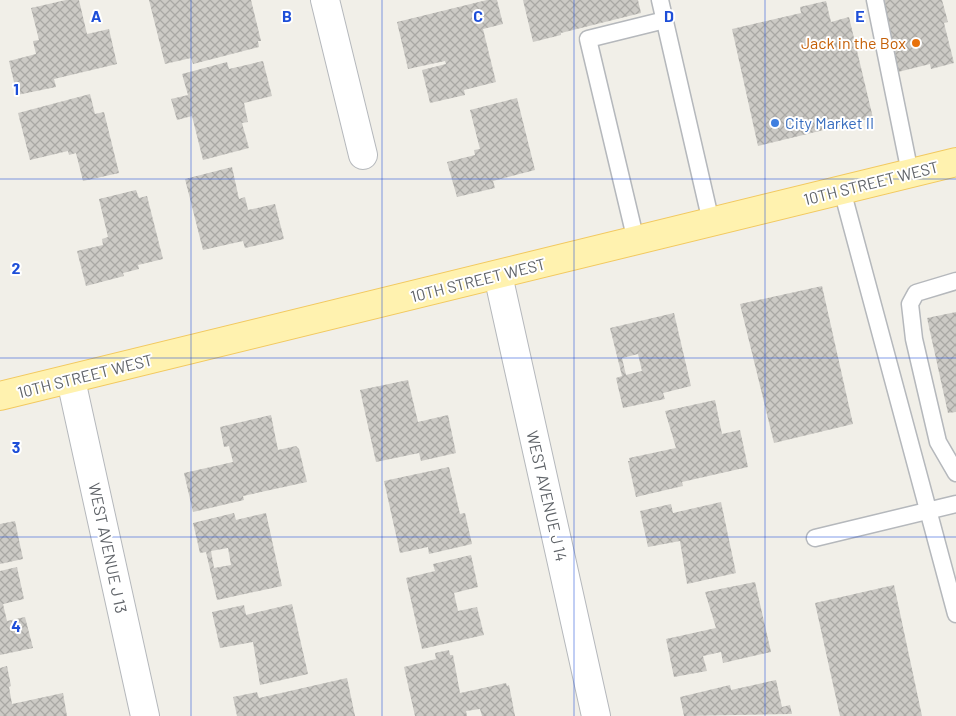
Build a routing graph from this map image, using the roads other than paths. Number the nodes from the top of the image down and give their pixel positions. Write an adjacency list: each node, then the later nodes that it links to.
1 (325, 0): 5 (street)
2 (875, 0): 7 (lane)
3 (663, 1): 4 (lane)
4 (665, 20): 9 (lane); 10 (lane)
5 (363, 155)
6 (956, 162): 7 (main road, 10TH STREET WEST)
7 (910, 173): 8 (main road, 10TH STREET WEST)
8 (842, 190): 9 (main road, 10TH STREET WEST); 17 (lane)
9 (711, 222): 10 (main road, 10TH STREET WEST)
10 (636, 241): 11 (main road, 10TH STREET WEST)
11 (498, 275): 13 (main road, 10TH STREET WEST); 21 (street, WEST AVENUE J 14)
12 (956, 281): 15 (lane)
13 (71, 380): 14 (main road, 10TH STREET WEST); 20 (street, WEST AVENUE J 13)
14 (0, 396)
15 (956, 474)
16 (956, 504): 17 (lane)
17 (929, 511): 18 (lane); 19 (lane)
18 (814, 538)
19 (956, 614)
20 (145, 716)
21 (596, 716)

